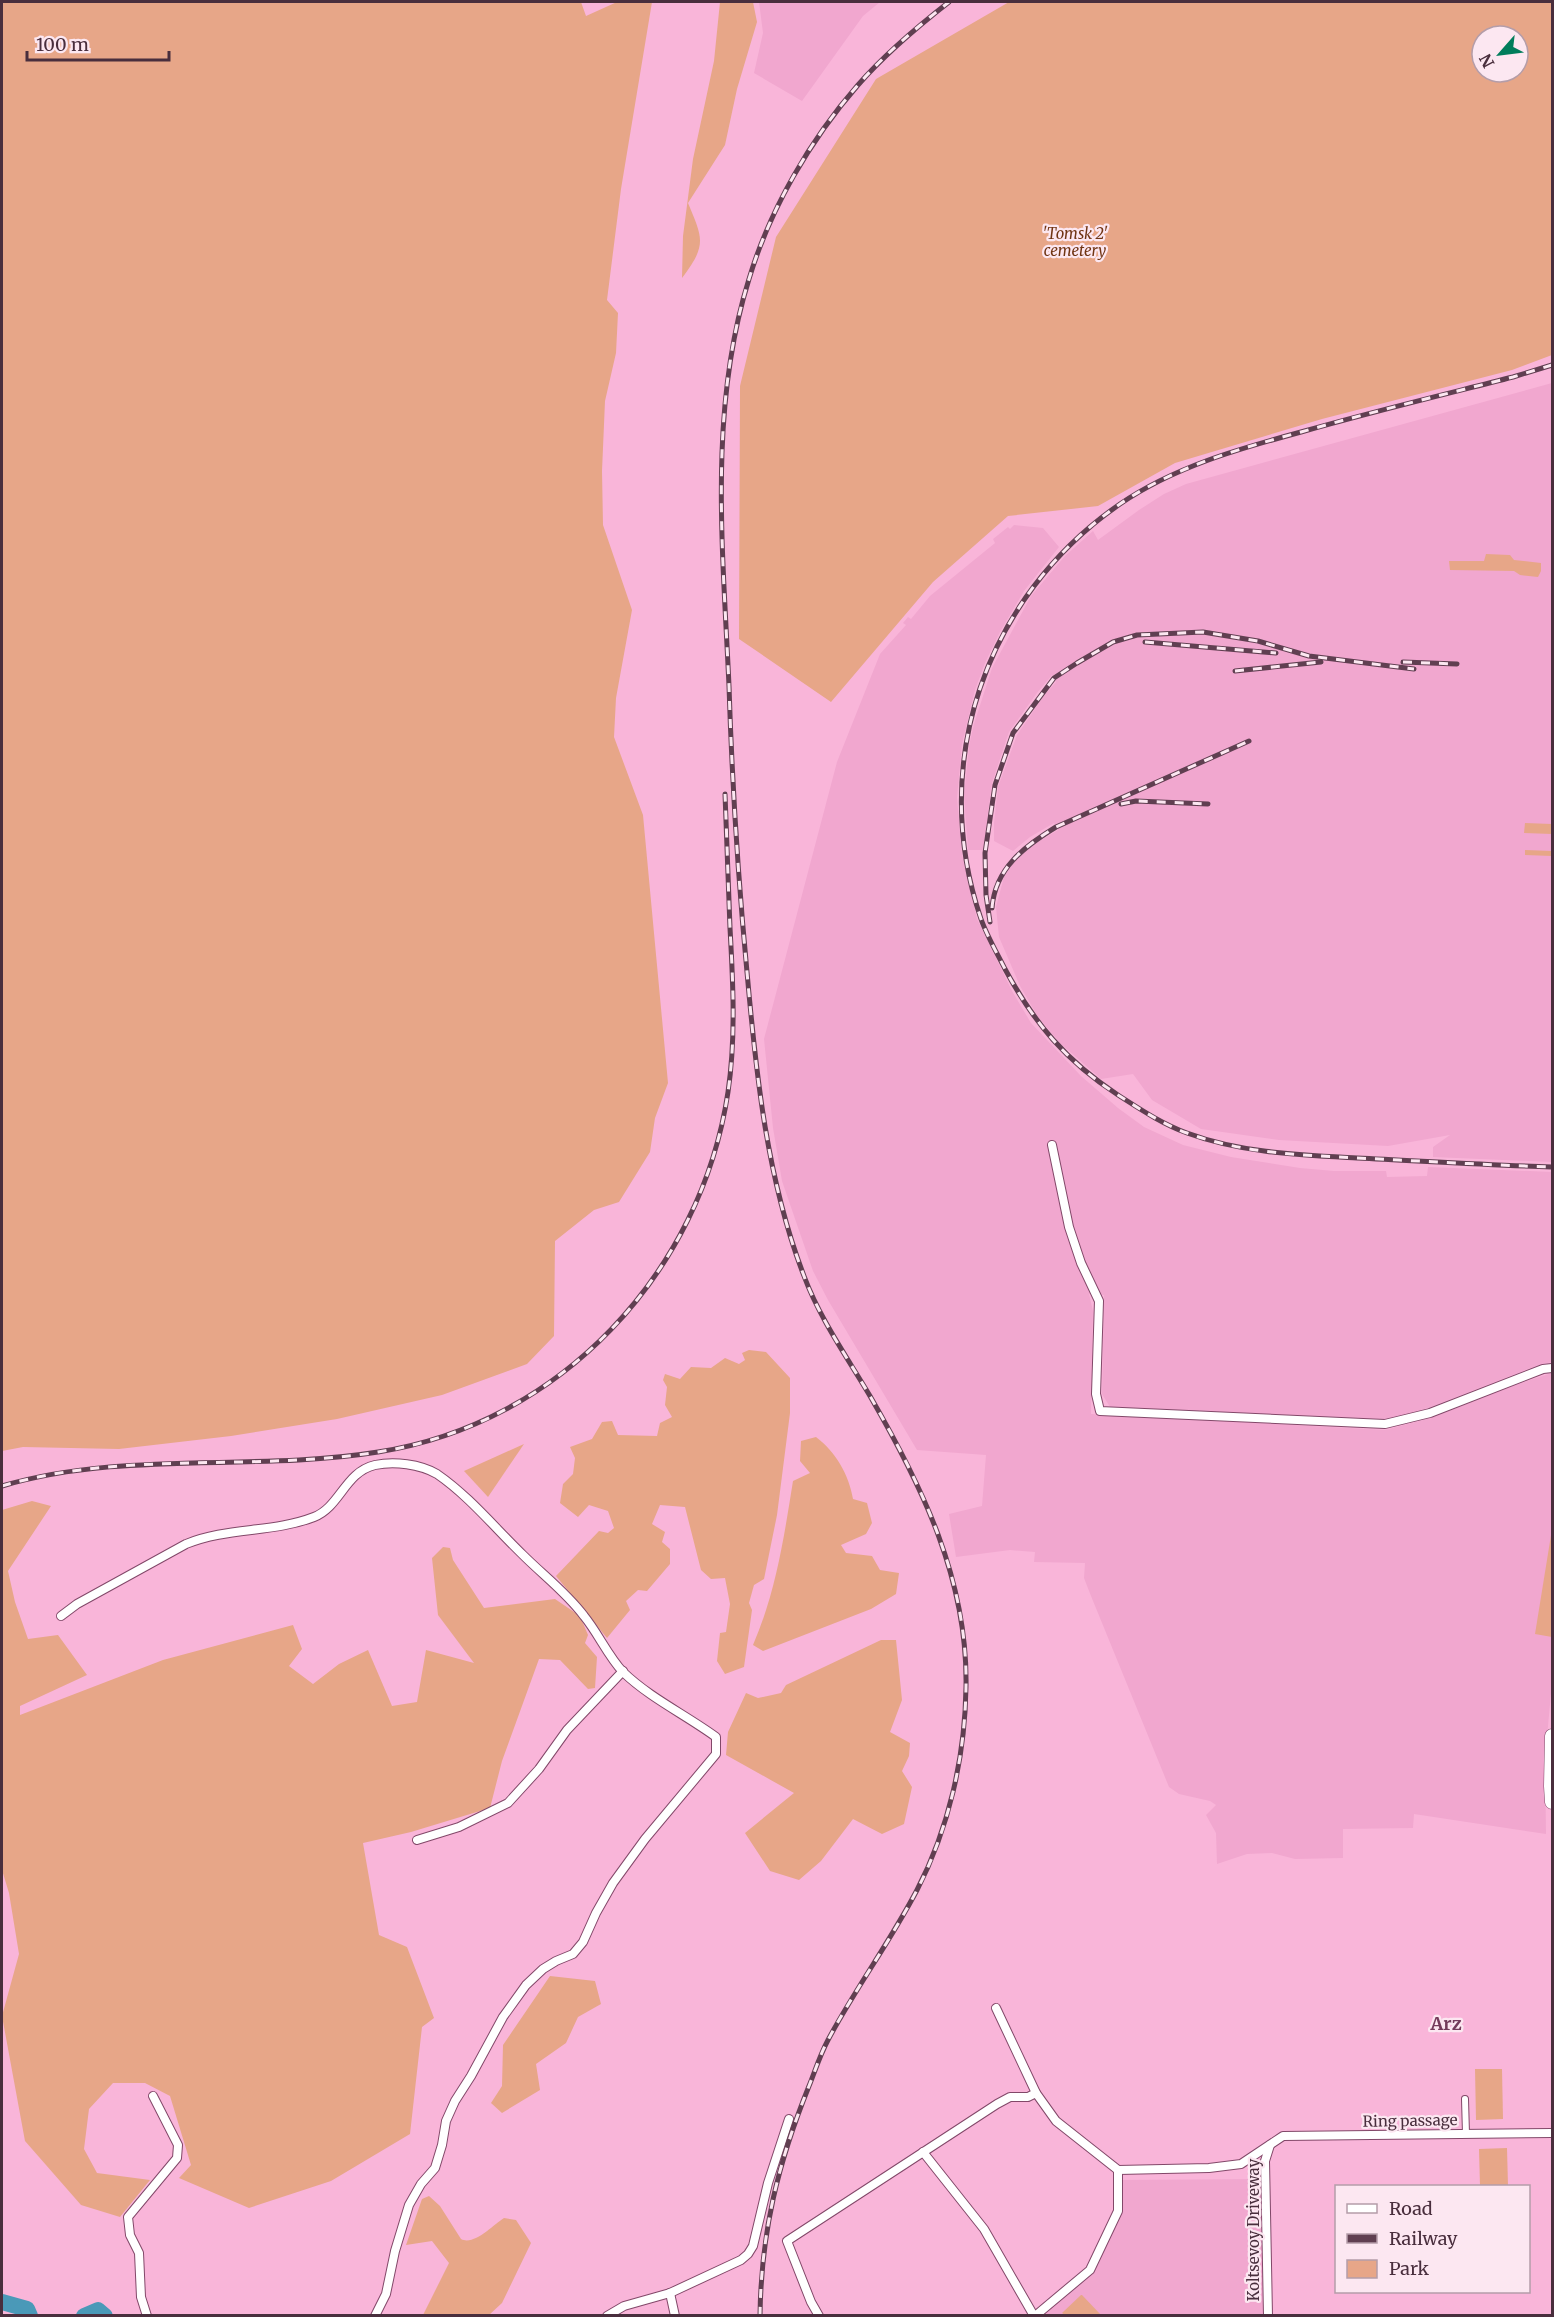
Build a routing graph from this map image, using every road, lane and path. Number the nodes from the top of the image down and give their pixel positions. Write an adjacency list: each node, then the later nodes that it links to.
1 (1052, 1144): 2 (street)
2 (1552, 1368)
3 (61, 1616): 4 (street)
4 (623, 1671): 8 (street); 21 (street)
5 (1552, 1736): 6 (main road)
6 (1552, 1767): 7 (main road)
7 (1552, 1802)
8 (417, 1840)
9 (996, 2008): 10 (street)
10 (1035, 2092): 17 (street); 18 (street)
11 (153, 2096): 20 (street)
12 (1465, 2099): 15 (street)
13 (789, 2119): 19 (street)
14 (1552, 2133): 15 (street, Ring passage)
15 (1466, 2134): 16 (street, Ring passage)
16 (1271, 2145): 18 (street, Ring passage); 26 (street, Koltsevoy Driveway)
17 (923, 2152): 24 (street); 25 (street)
18 (1118, 2170): 25 (street)
19 (670, 2293): 22 (street); 23 (street)
20 (147, 2316)
21 (375, 2316)
22 (607, 2316)
23 (675, 2316)
24 (819, 2316)
25 (1034, 2316)
26 (1268, 2316)

